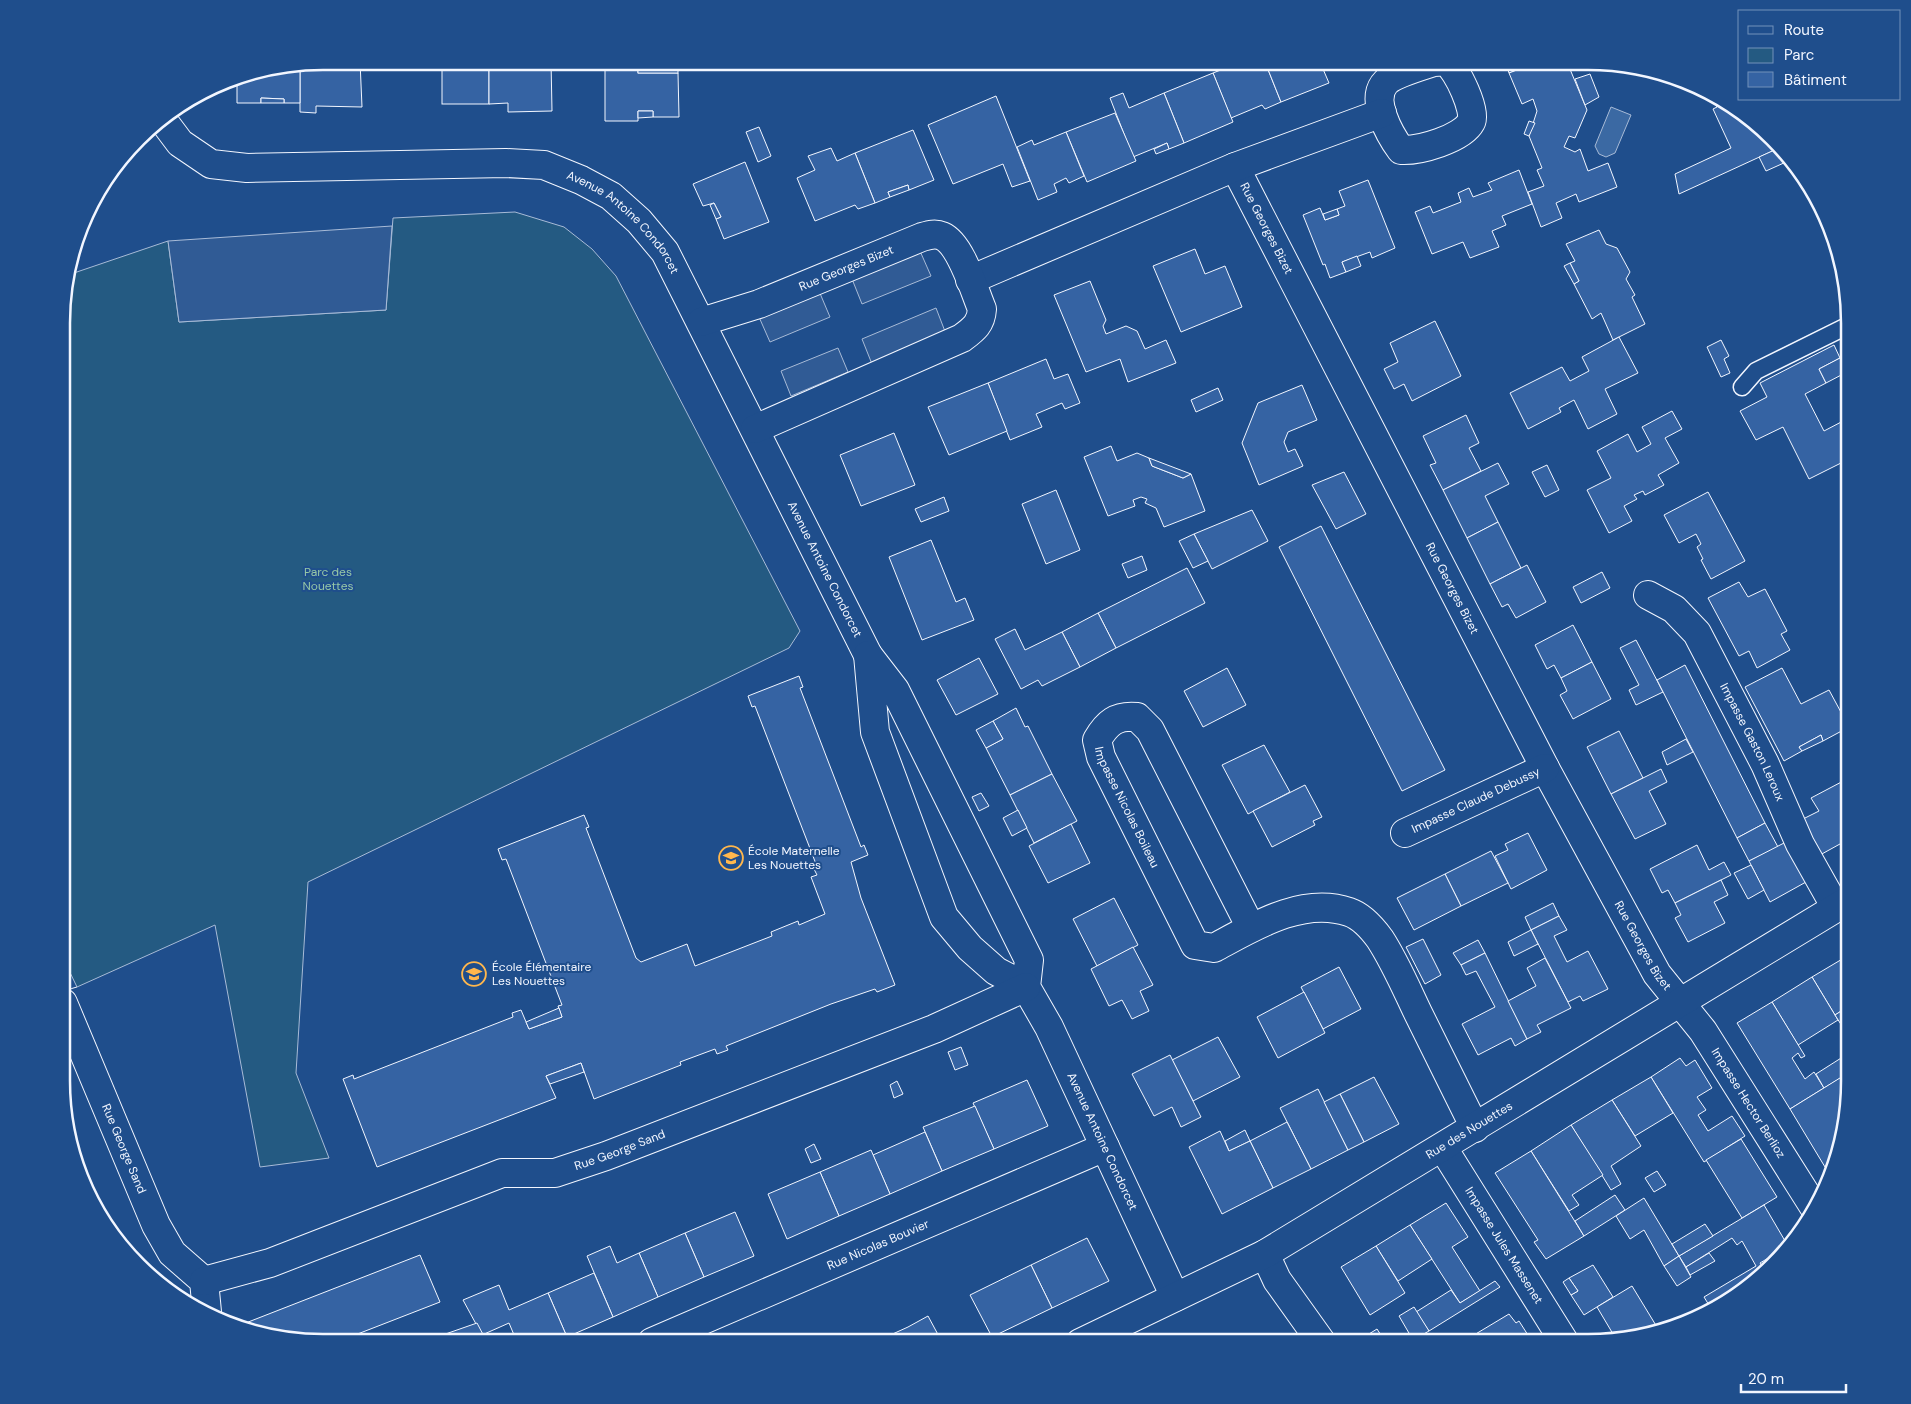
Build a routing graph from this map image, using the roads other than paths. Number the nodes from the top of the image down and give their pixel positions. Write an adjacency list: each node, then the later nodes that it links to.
1 (1414, 70): 3 (street)
2 (1455, 70): 3 (street)
3 (1382, 113): 5 (street, Rue Georges Bizet)
4 (166, 124): 7 (street, Avenue Antoine Condorcet)
5 (1235, 167): 6 (street, Rue Georges Bizet); 13 (street, Rue Georges Bizet)
6 (970, 280): 7 (street, Rue Georges Bizet); 10 (street, Rue Georges Bizet)
7 (700, 322): 10 (street, Avenue Antoine Condorcet)
8 (1841, 329): 9 (lane)
9 (1742, 387)
10 (754, 429): 12 (street, Avenue Antoine Condorcet)
11 (1648, 594): 15 (street, Impasse Gaston Leroux)
12 (868, 654): 18 (street, Avenue Antoine Condorcet); 18 (street, Avenue Antoine Condorcet)
13 (1545, 768): 14 (street, Impasse Claude Debussy); 19 (street, Rue Georges Bizet)
14 (1405, 833)
15 (1841, 901)
16 (1841, 905): 19 (street, Rue des Nouettes)
17 (1251, 928): 17 (street, Impasse Nicolas Boileau); 21 (street, Impasse Nicolas Boileau)
18 (1026, 987): 22 (street, Avenue Antoine Condorcet); 26 (street, Rue George Sand)
19 (1678, 1002): 21 (street, Rue des Nouettes); 24 (street, Impasse Hector Berlioz)
20 (70, 1017): 26 (street, Rue George Sand)
21 (1476, 1128): 23 (street, Rue des Nouettes)
22 (1105, 1147): 27 (street, Avenue Antoine Condorcet); 29 (street, Rue Nicolas Bouvier)
23 (1444, 1148): 25 (street, Rue des Nouettes); 32 (street, Impasse Jules Massenet)
24 (1810, 1201)
25 (1265, 1254): 27 (street, Rue des Nouettes); 31 (street)
26 (204, 1281): 28 (street)
27 (1175, 1297): 30 (street, Rue des Nouettes)
28 (206, 1306)
29 (671, 1334)
30 (1097, 1334)
31 (1315, 1334)
32 (1559, 1334)

